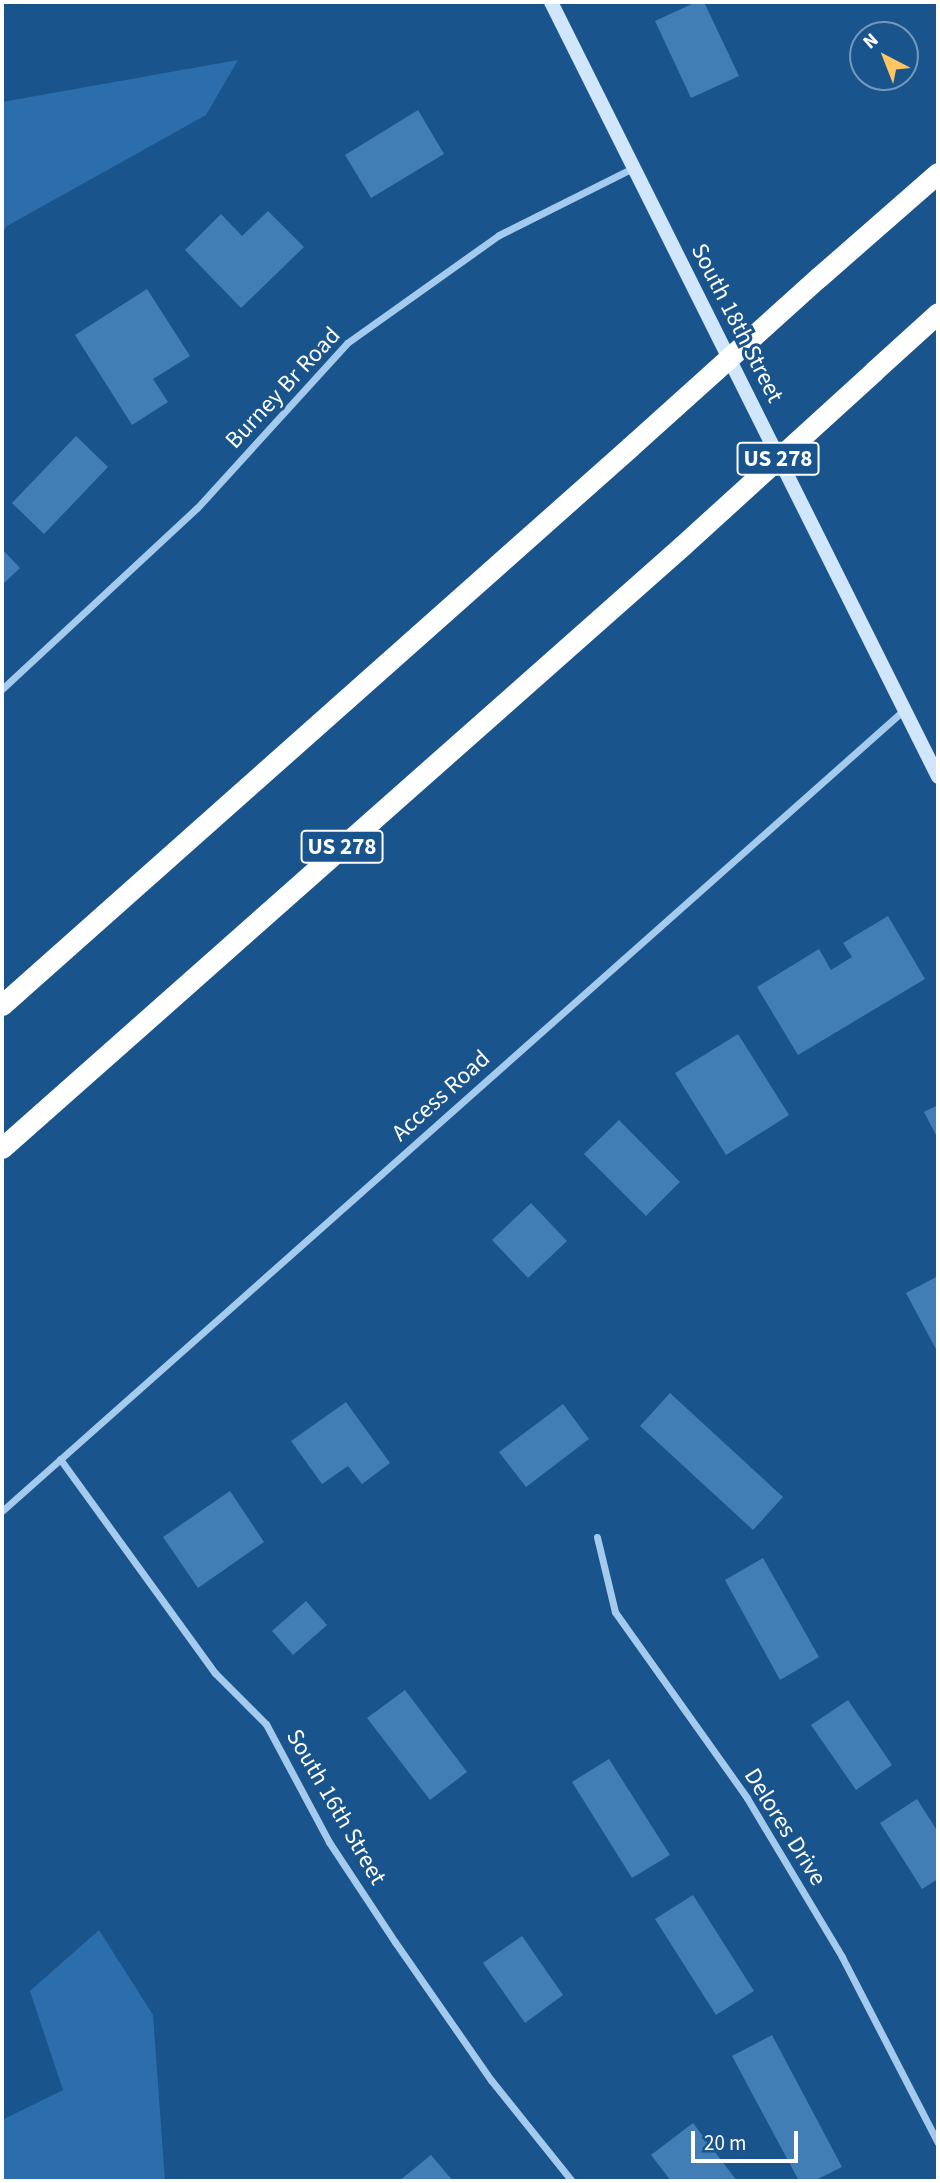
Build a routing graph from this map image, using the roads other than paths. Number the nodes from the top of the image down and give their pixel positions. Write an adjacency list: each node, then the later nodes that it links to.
1 (551, 2): 2 (street, South 18th Street)
2 (633, 168): 7 (street, Burney Br Road); 8 (street, South 18th Street)
3 (938, 173): 10 (highway, bridge)
4 (938, 313): 6 (highway, US 278)
5 (938, 333): 6 (highway)
6 (881, 365): 11 (highway, US 278, bridge)
7 (2, 689)
8 (906, 709): 9 (street, South 18th Street); 12 (street, Access Road)
9 (938, 777)
10 (2, 1005)
11 (2, 1148)
12 (60, 1459): 13 (street, Access Road); 16 (street, South 16th Street)
13 (2, 1511)
14 (597, 1538): 15 (street, Delores Drive)
15 (938, 2143)
16 (572, 2181)

